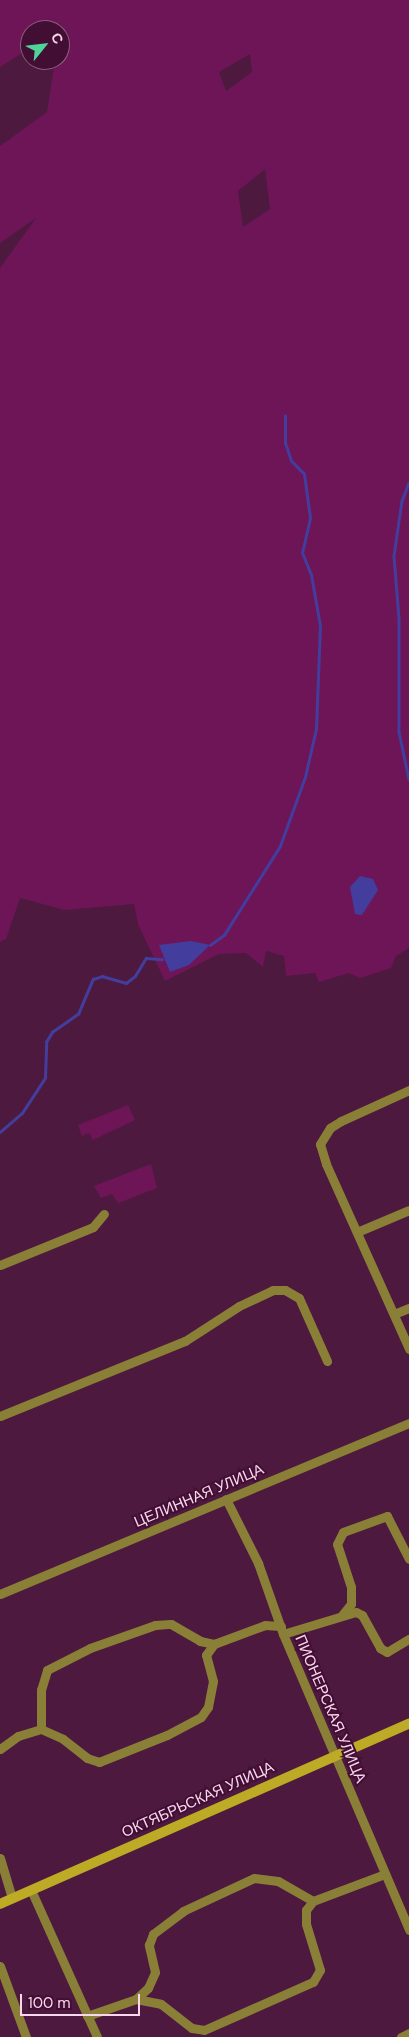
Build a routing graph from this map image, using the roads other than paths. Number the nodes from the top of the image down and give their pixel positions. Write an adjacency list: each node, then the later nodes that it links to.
1 (409, 1090): 4 (street)
2 (409, 1210): 4 (street)
3 (104, 1214): 5 (street)
4 (357, 1232): 7 (street)
5 (0, 1265)
6 (409, 1308): 7 (street)
7 (394, 1314): 8 (street)
8 (409, 1349)
9 (327, 1361): 10 (street)
10 (0, 1416)
11 (409, 1424): 12 (street, ЦЕЛИННАЯ УЛИЦА)
12 (226, 1499): 14 (street, ЦЕЛИННАЯ УЛИЦА); 16 (street, ПИОНЕРСКАЯ УЛИЦА)
13 (409, 1558): 15 (street)
14 (0, 1594)
15 (342, 1615): 16 (street); 17 (street)
16 (282, 1630): 18 (street); 22 (street, ПИОНЕРСКАЯ УЛИЦА)
17 (409, 1639)
18 (214, 1644): 20 (street); 20 (street)
19 (409, 1724): 22 (street, ОКТЯБРЬСКАЯ УЛИЦА)
20 (42, 1729): 21 (street)
21 (0, 1749)
22 (335, 1756): 24 (street, ПИОНЕРСКАЯ УЛИЦА); 25 (street, ОКТЯБРЬСКАЯ УЛИЦА)
23 (0, 1858): 26 (street)
24 (384, 1874): 27 (street); 29 (street, ПИОНЕРСКАЯ УЛИЦА)
25 (31, 1890): 26 (street, ОКТЯБРЬСКАЯ УЛИЦА); 32 (street)
26 (12, 1898): 28 (street, ОКТЯБРЬСКАЯ УЛИЦА)
27 (313, 1901): 31 (street); 31 (street)
28 (0, 1904)
29 (409, 1930)
30 (0, 1966): 34 (street)
31 (136, 1999): 32 (street)
32 (88, 2016): 35 (street)
33 (409, 2033): 36 (street)
34 (26, 2037)
35 (97, 2037)
36 (401, 2037)

